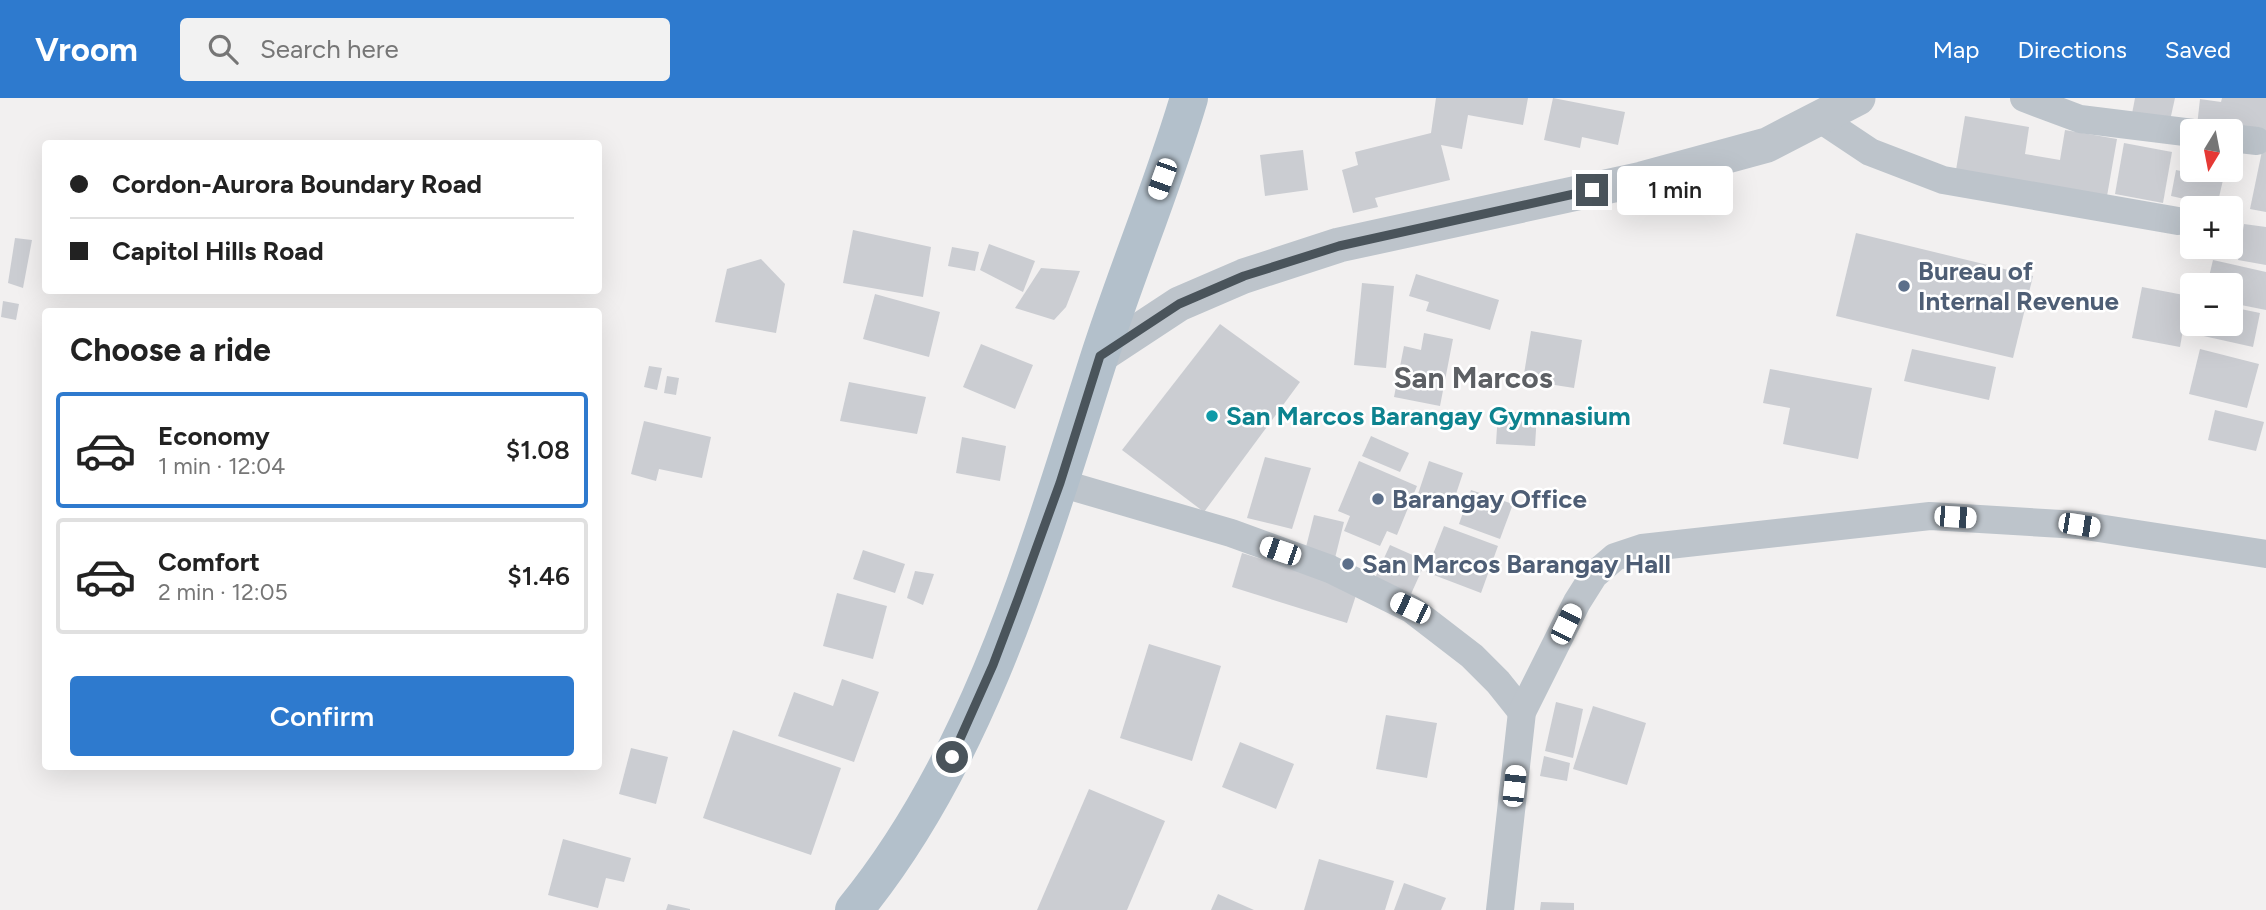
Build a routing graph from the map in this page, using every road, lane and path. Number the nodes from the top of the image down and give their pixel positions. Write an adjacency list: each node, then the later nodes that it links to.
1 (1188, 98): 7 (main road)
2 (1858, 98): 4 (street)
3 (2024, 98): 5 (street)
4 (1819, 118): 6 (street); 7 (street)
5 (2180, 131)
6 (2178, 221)
7 (1100, 356): 8 (main road)
8 (1060, 483): 10 (street); 11 (main road)
9 (2266, 554): 10 (street)
10 (1522, 712): 12 (street)
11 (854, 910)
12 (1500, 910)

